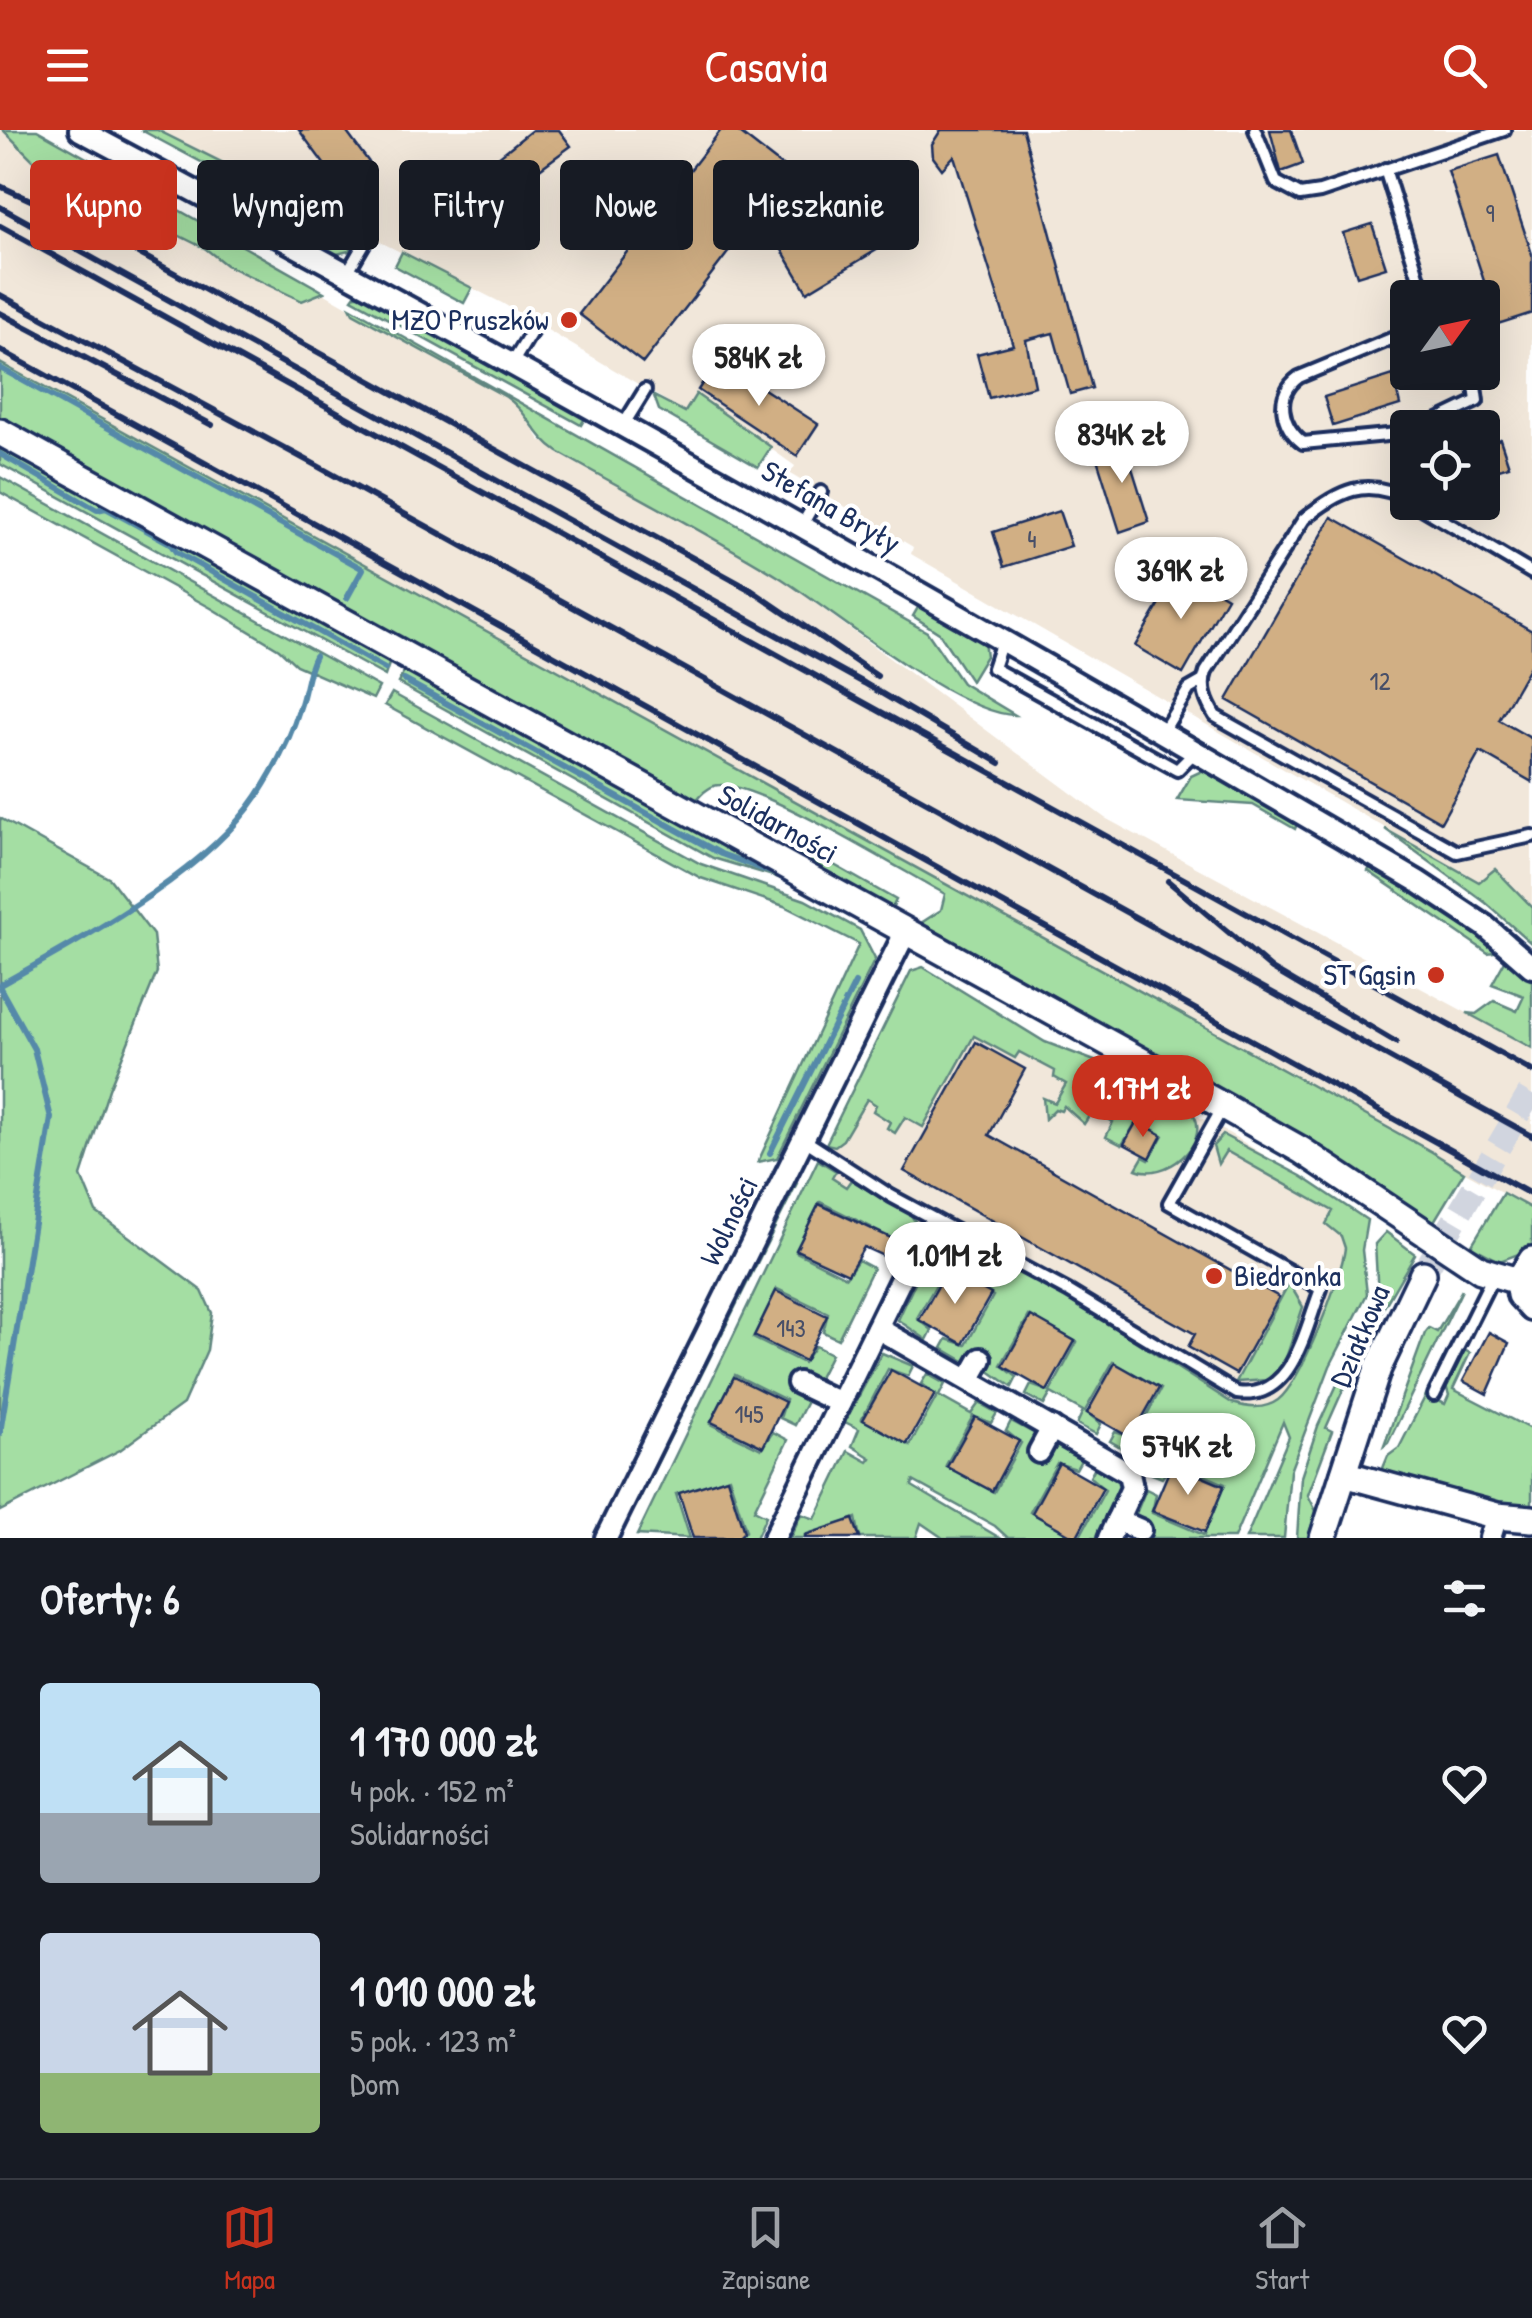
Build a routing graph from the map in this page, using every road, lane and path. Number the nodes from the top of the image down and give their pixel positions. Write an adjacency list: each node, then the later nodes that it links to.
1 (80, 130): 6 (street, Stefana Bryły)
2 (1254, 130): 4 (lane)
3 (1504, 130): 4 (lane)
4 (1385, 169): 7 (lane)
5 (361, 250): 6 (lane)
6 (347, 273): 10 (street, Stefana Bryły)
7 (1419, 280)
8 (535, 326): 10 (lane)
9 (1390, 339): 16 (lane)
10 (513, 362): 14 (street, Stefana Bryły)
11 (645, 390): 14 (lane)
12 (1475, 390): 13 (lane)
13 (1458, 410)
14 (624, 424): 20 (street, Stefana Bryły)
15 (0, 432): 27 (street, Solidarności)
16 (1390, 435)
17 (1390, 490): 23 (lane)
18 (821, 492): 20 (lane)
19 (1442, 520): 21 (lane)
20 (802, 525): 22 (street, Stefana Bryły)
21 (1532, 573)
22 (1002, 641): 24 (street, Stefana Bryły); 25 (lane)
23 (1203, 681): 24 (lane); 26 (lane)
24 (1162, 733): 25 (street, Stefana Bryły)
25 (1194, 752): 28 (street, Stefana Bryły)
26 (1532, 836)
27 (906, 931): 29 (street, Solidarności); 30 (street, Wolności)
28 (1532, 967)
29 (1223, 1106): 31 (lane); 33 (street, Solidarności)
30 (802, 1139): 31 (lane); 49 (street, Wolności)
31 (931, 1220): 32 (lane)
32 (917, 1246): 36 (street)
33 (1514, 1272): 35 (street); 40 (lane)
34 (1423, 1274): 44 (street, Działkowa)
35 (1532, 1308)
36 (877, 1328): 38 (street); 41 (street)
37 (981, 1359): 38 (street)
38 (969, 1380): 42 (street)
39 (798, 1383): 41 (street)
40 (1434, 1395)
41 (840, 1403): 50 (street)
42 (1052, 1428): 43 (street); 47 (street)
43 (1039, 1452)
44 (1344, 1474): 46 (street); 51 (street, Działkowa)
45 (1532, 1518): 46 (street)
46 (1493, 1527)
47 (1113, 1529): 48 (street)
48 (1140, 1530)
49 (606, 1538)
50 (774, 1538)
51 (1323, 1538)

